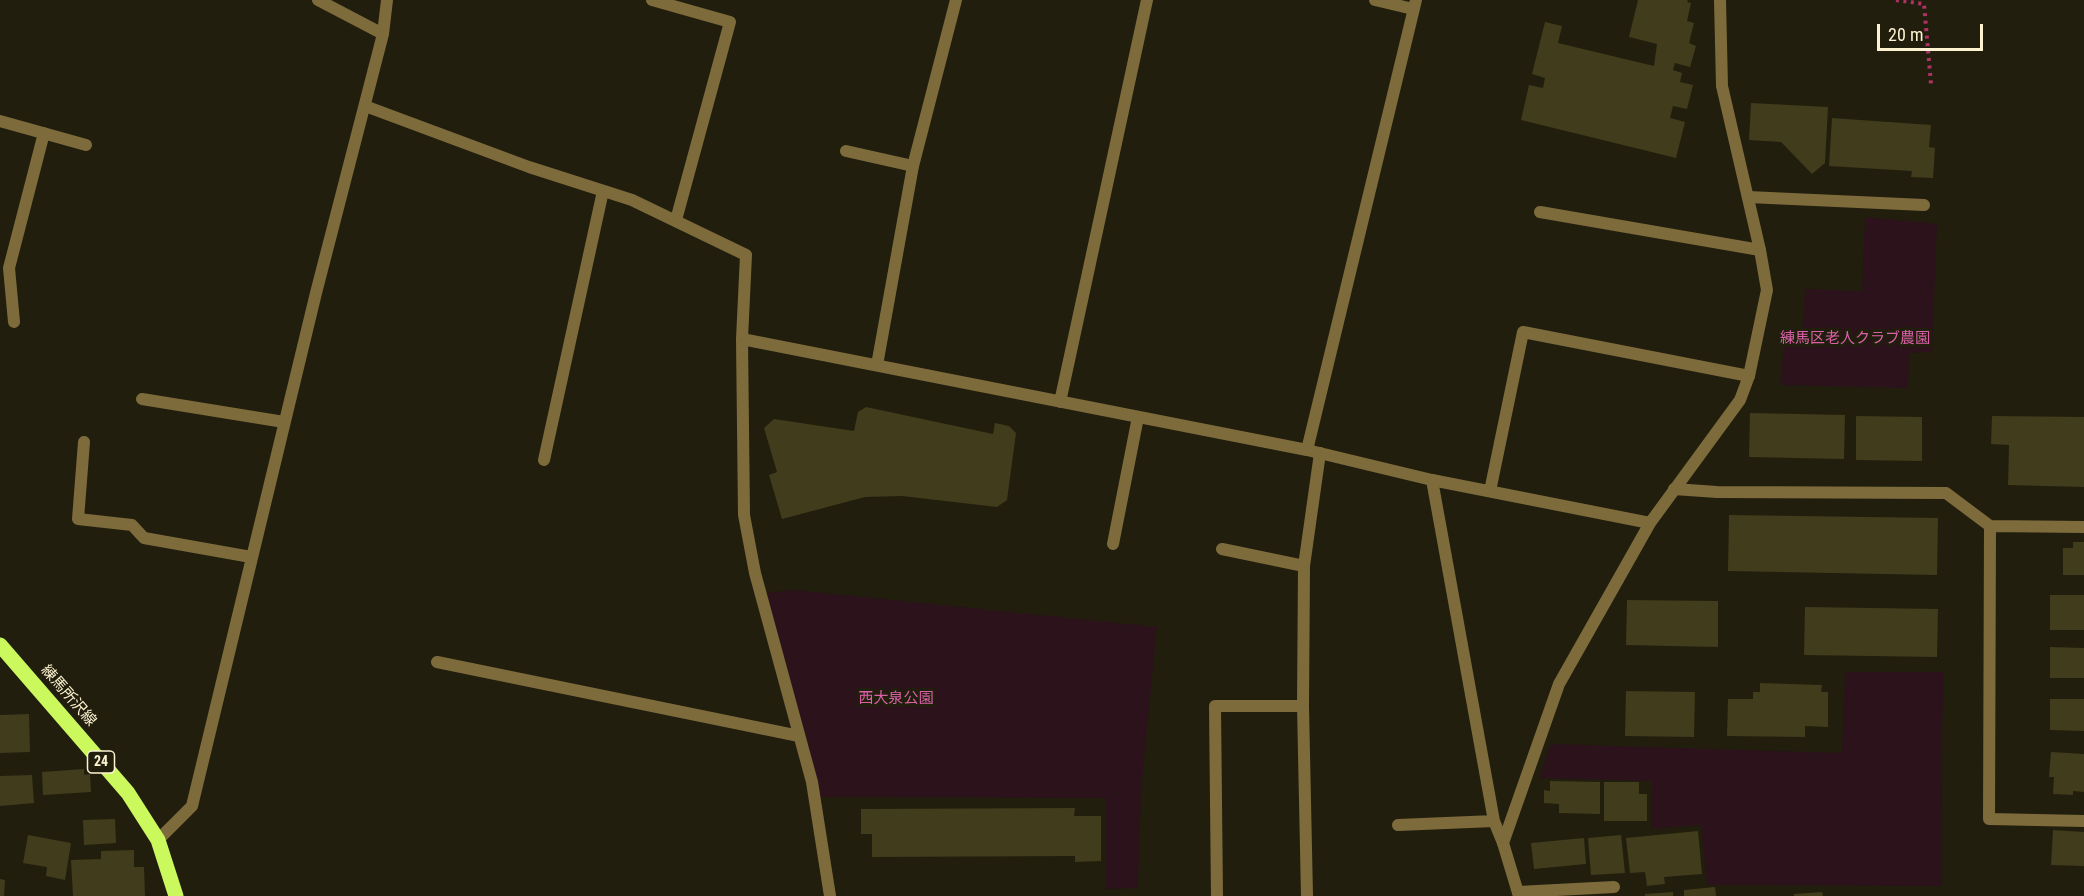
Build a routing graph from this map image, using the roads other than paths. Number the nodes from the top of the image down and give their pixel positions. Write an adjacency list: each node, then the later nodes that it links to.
1 (318, 0): 9 (street)
2 (387, 0): 9 (street)
3 (652, 0): 20 (street)
4 (956, 0): 15 (street)
5 (1147, 0): 27 (street)
6 (1375, 0): 8 (street)
7 (1720, 0): 17 (street)
8 (1415, 4): 31 (street)
9 (382, 34): 10 (street)
10 (365, 106): 16 (street); 29 (street)
11 (0, 121): 12 (street)
12 (44, 133): 13 (street); 22 (street)
13 (86, 145)
14 (846, 151): 15 (street)
15 (913, 166): 24 (street)
16 (603, 191): 20 (street); 32 (street)
17 (1748, 197): 18 (street); 21 (street)
18 (1924, 205)
19 (1540, 212): 21 (street)
20 (676, 220): 23 (street)
21 (1760, 250): 25 (street)
22 (14, 322)
23 (742, 339): 24 (street); 46 (street)
24 (877, 364): 27 (street)
25 (1749, 375): 34 (street); 35 (street)
26 (142, 399): 29 (street)
27 (1060, 402): 28 (street)
28 (1138, 417): 31 (street); 39 (street)
29 (284, 422): 41 (street)
30 (84, 442): 41 (street)
31 (1314, 452): 33 (street); 42 (street)
32 (544, 460)
33 (1432, 480): 35 (street); 47 (street)
34 (1674, 489): 36 (street); 37 (street)
35 (1490, 491): 36 (street)
36 (1650, 523): 51 (street)
37 (1990, 526): 38 (street); 48 (street)
38 (2084, 527)
39 (1113, 544)
40 (1222, 549): 42 (street)
41 (251, 557): 50 (street)
42 (1304, 566): 45 (street)
43 (0, 645): 50 (main road, 練馬所沢線 / 24)
44 (437, 662): 46 (street)
45 (1302, 706): 56 (street); 57 (street)
46 (799, 736): 55 (street)
47 (1494, 821): 49 (street); 51 (street)
48 (2084, 821)
49 (1398, 825)
50 (158, 840): 54 (main road, 練馬所沢線 / 24)
51 (1503, 843): 53 (street)
52 (1614, 887): 53 (street)
53 (1518, 894)
54 (176, 896)
55 (830, 896)
56 (1217, 896)
57 (1307, 896)

